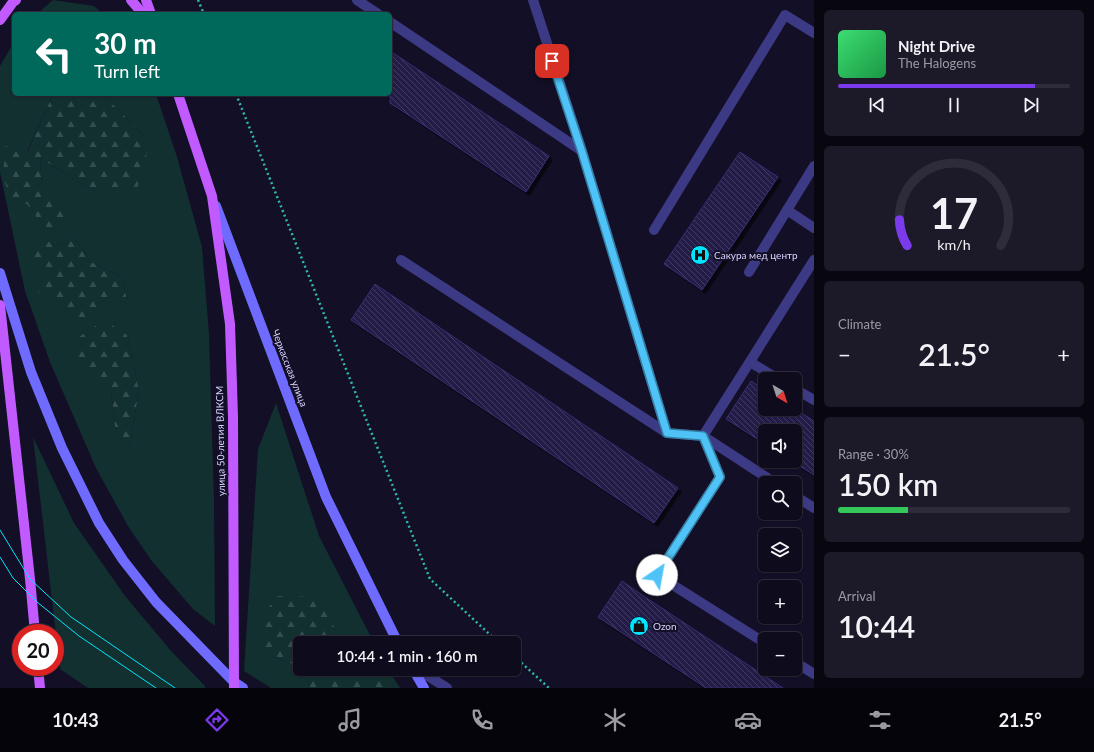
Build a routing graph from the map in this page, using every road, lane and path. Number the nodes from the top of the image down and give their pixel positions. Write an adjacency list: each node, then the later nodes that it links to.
1 (16, 0): 11 (main road)
2 (131, 0): 7 (main road)
3 (146, 0): 8 (main road)
4 (198, 0): 9 (path)
5 (357, 0): 10 (street)
6 (533, 0): 16 (street)
7 (141, 12)
8 (150, 12)
9 (203, 12)
10 (375, 12)
11 (0, 20)
12 (392, 23): 16 (street)
13 (814, 33): 21 (street)
14 (179, 96): 18 (main road, Черкасская улица)
15 (237, 96): 38 (path)
16 (582, 152): 31 (street)
17 (814, 166): 19 (street)
18 (212, 196): 37 (main road, Черкасская улица); 46 (main road, улица 50-летия ВЛКСМ)
19 (787, 210): 20 (street); 24 (street)
20 (814, 228)
21 (654, 230)
22 (401, 260): 31 (street)
23 (814, 260): 27 (street)
24 (749, 272)
25 (0, 273): 46 (main road)
26 (0, 305): 36 (main road)
27 (750, 362): 28 (street); 32 (street)
28 (766, 372)
29 (802, 393): 30 (street)
30 (814, 400)
31 (667, 433): 32 (street)
32 (703, 436): 33 (street); 39 (street)
33 (764, 476)
34 (802, 500): 35 (street)
35 (814, 508)
36 (34, 624)
37 (395, 636)
38 (492, 636)
39 (758, 639)
40 (521, 662): 51 (path)
41 (802, 666): 42 (street)
42 (814, 674)
43 (39, 676): 47 (main road)
44 (417, 676): 49 (main road)
45 (429, 676): 50 (street)
46 (234, 685): 48 (main road)
47 (40, 688)
48 (244, 688)
49 (424, 688)
50 (447, 688)
51 (549, 688)

